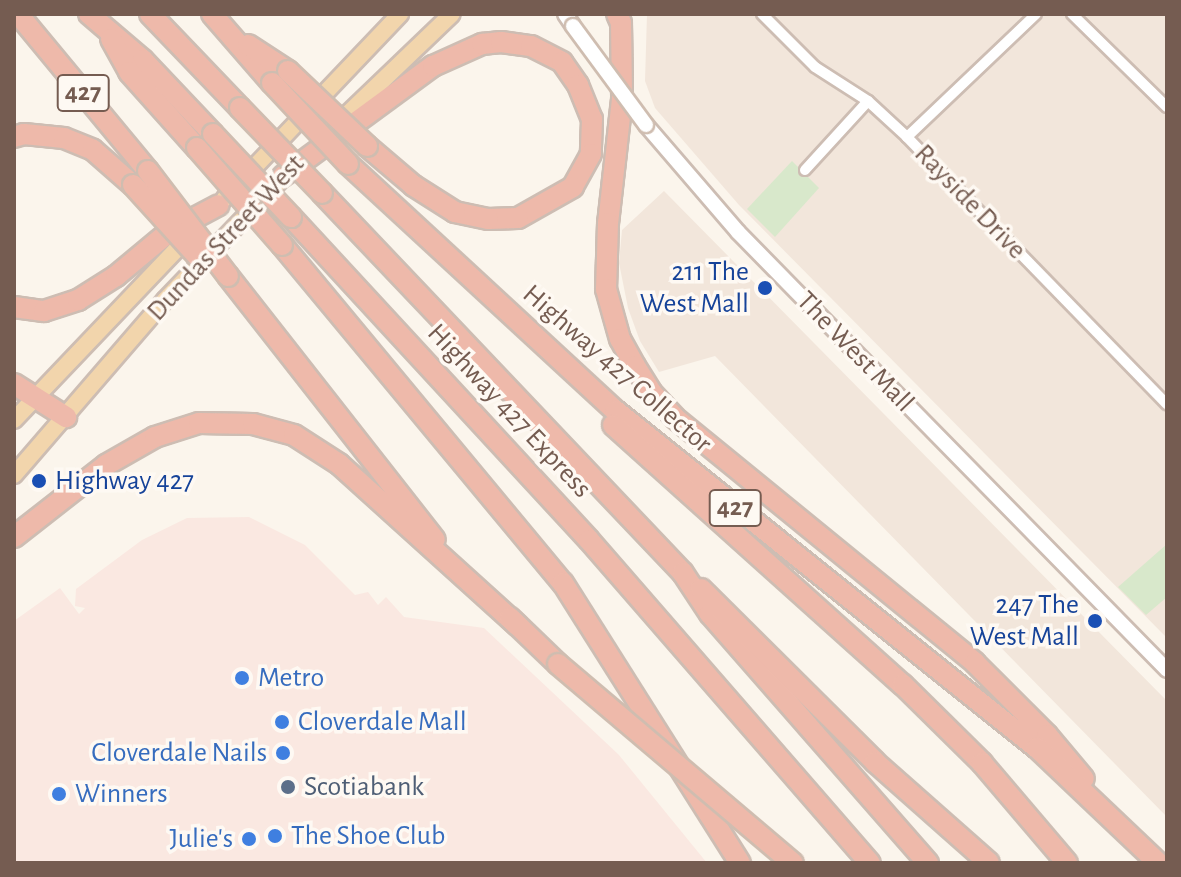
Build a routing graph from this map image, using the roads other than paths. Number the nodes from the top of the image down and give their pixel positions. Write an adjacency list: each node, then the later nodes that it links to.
1 (18, 14): 20 (highway, 427)
2 (89, 14): 12 (highway, Highway 427 Express / 427)
3 (150, 14): 31 (highway, Highway 427 Express, bridge)
4 (212, 14): 13 (highway, Highway 427 Collector / 427)
5 (400, 14): 22 (main road, Dundas Street West)
6 (452, 14): 19 (main road, Dundas Street West)
7 (565, 14): 33 (main road, The West Mall, bridge)
8 (617, 14): 35 (highway)
9 (1036, 14): 17 (street)
10 (1072, 14): 15 (street)
11 (764, 15): 14 (street, Rayside Drive)
12 (107, 32): 34 (highway, bridge); 39 (highway, Highway 427 Express / 427, bridge)
13 (280, 77): 19 (highway, bridge); 21 (highway, Highway 427 Collector / 427, bridge)
14 (868, 101): 17 (street, Rayside Drive); 18 (street)
15 (1167, 107)
16 (14, 137): 20 (highway)
17 (907, 137): 26 (street, Rayside Drive)
18 (805, 170)
19 (283, 176): 27 (main road, Dundas Street West)
20 (141, 178): 32 (highway, 427, bridge)
21 (375, 191): 35 (highway, Highway 427 Collector / 427); 42 (highway)
22 (219, 205): 23 (highway); 25 (main road, Dundas Street West)
23 (14, 307)
24 (14, 384): 25 (highway)
25 (34, 399): 27 (highway); 28 (main road, Dundas Street West)
26 (1167, 404)
27 (66, 417): 29 (main road, Dundas Street West)
28 (14, 420)
29 (14, 475)
30 (14, 537): 32 (highway)
31 (683, 573): 40 (highway, Highway 427 Express); 41 (highway)
32 (518, 626): 38 (highway, 427, bridge)
33 (1167, 670)
34 (703, 809): 36 (highway); 37 (highway)
35 (1106, 812): 43 (highway, Highway 427 Collector / 427)
36 (724, 863)
37 (740, 863)
38 (793, 863)
39 (870, 863)
40 (928, 863)
41 (989, 863)
42 (1067, 863)
43 (1158, 863)

